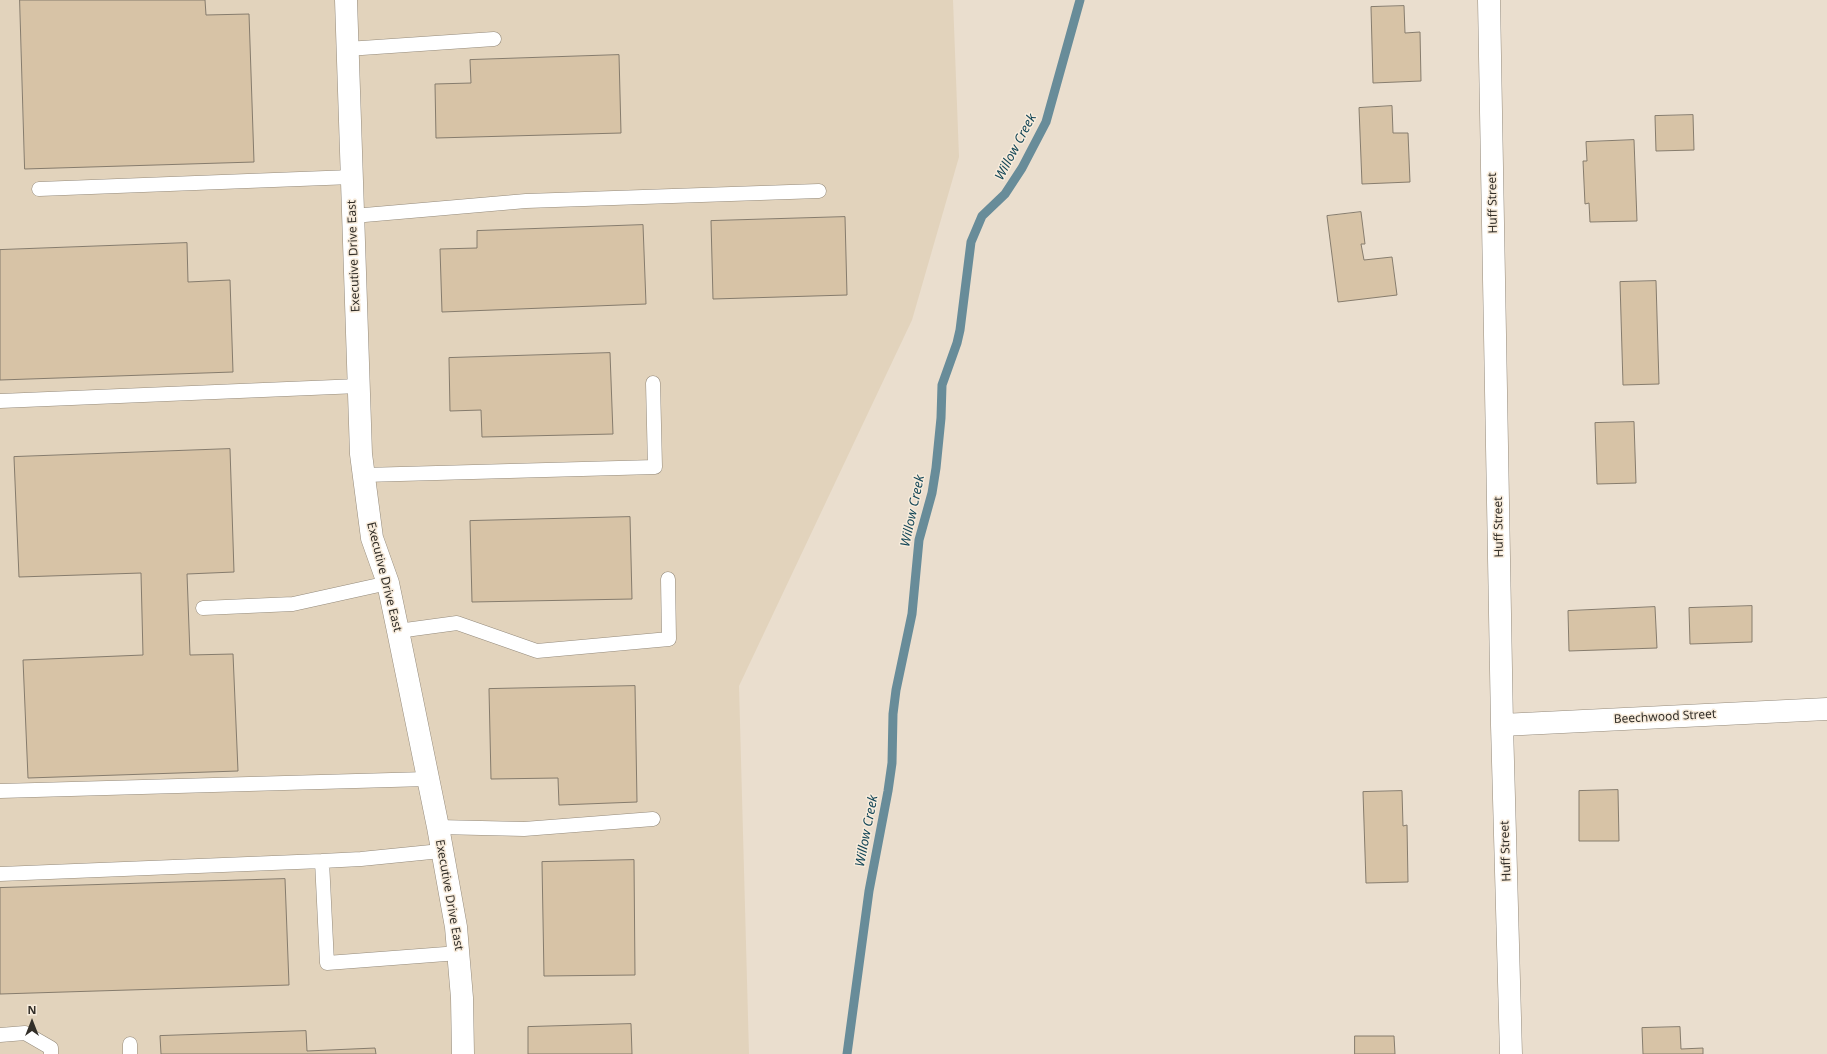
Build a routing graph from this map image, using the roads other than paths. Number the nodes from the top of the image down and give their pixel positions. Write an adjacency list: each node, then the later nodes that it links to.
1 (346, 0): 4 (street, Executive Drive East)
2 (1489, 0): 18 (street, Huff Street)
3 (494, 39): 4 (lane)
4 (347, 49): 5 (street, Executive Drive East)
5 (352, 177): 6 (lane); 8 (street, Executive Drive East)
6 (39, 188)
7 (819, 191): 8 (lane)
8 (353, 216): 10 (street, Executive Drive East)
9 (654, 383): 12 (lane)
10 (359, 386): 11 (lane); 12 (street, Executive Drive East)
11 (0, 402)
12 (364, 475): 14 (street, Executive Drive East)
13 (668, 579): 16 (lane)
14 (388, 584): 15 (lane); 16 (street, Executive Drive East)
15 (203, 608)
16 (398, 631): 19 (street, Executive Drive East)
17 (1827, 710): 18 (street, Beechwood Street)
18 (1502, 725): 30 (street, Huff Street)
19 (427, 779): 20 (lane); 22 (street, Executive Drive East)
20 (0, 791)
21 (654, 819): 22 (lane)
22 (438, 827): 23 (street, Executive Drive East)
23 (441, 851): 24 (lane); 26 (street, Executive Drive East)
24 (322, 861): 25 (lane); 26 (lane)
25 (0, 874)
26 (459, 954): 29 (street, Executive Drive East)
27 (0, 1035): 28 (lane)
28 (51, 1054)
29 (463, 1054)
30 (1511, 1054)

